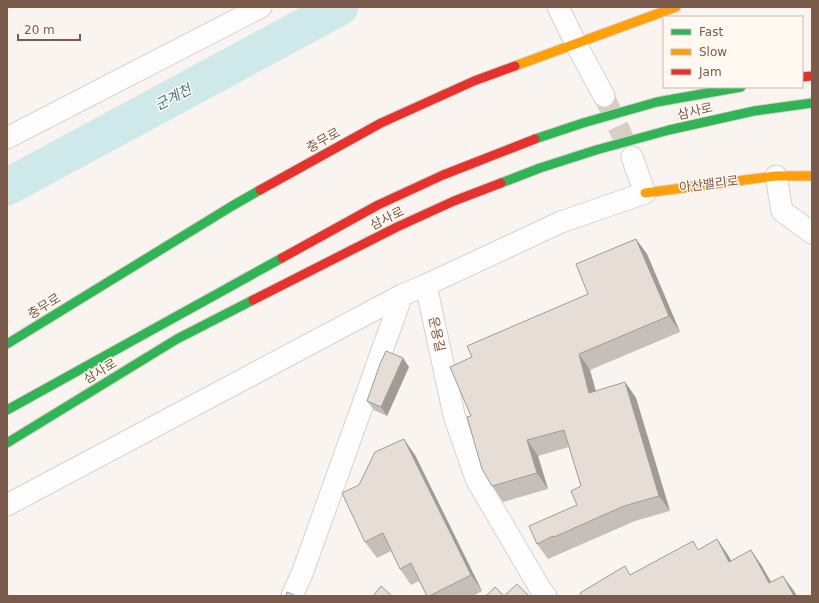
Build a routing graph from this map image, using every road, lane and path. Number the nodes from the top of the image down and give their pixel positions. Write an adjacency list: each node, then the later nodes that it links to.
1 (261, 7): 8 (street)
2 (558, 7): 4 (street)
3 (676, 7): 4 (main road, 충무로)
4 (576, 44): 6 (street); 16 (main road, 충무로)
5 (735, 88): 17 (main road, 삼사로)
6 (604, 96)
7 (812, 104): 18 (main road, 삼사로)
8 (7, 138)
9 (632, 157): 12 (street)
10 (776, 176): 11 (main road, 아산밸리로); 12 (main road, 아산밸리로); 13 (street)
11 (812, 176)
12 (645, 192): 14 (street)
13 (812, 233)
14 (426, 285): 15 (street); 21 (street, 운용길)
15 (402, 295): 19 (street); 20 (street)
16 (7, 344)
17 (7, 410)
18 (7, 443)
19 (7, 505)
20 (292, 596)
21 (546, 596)

